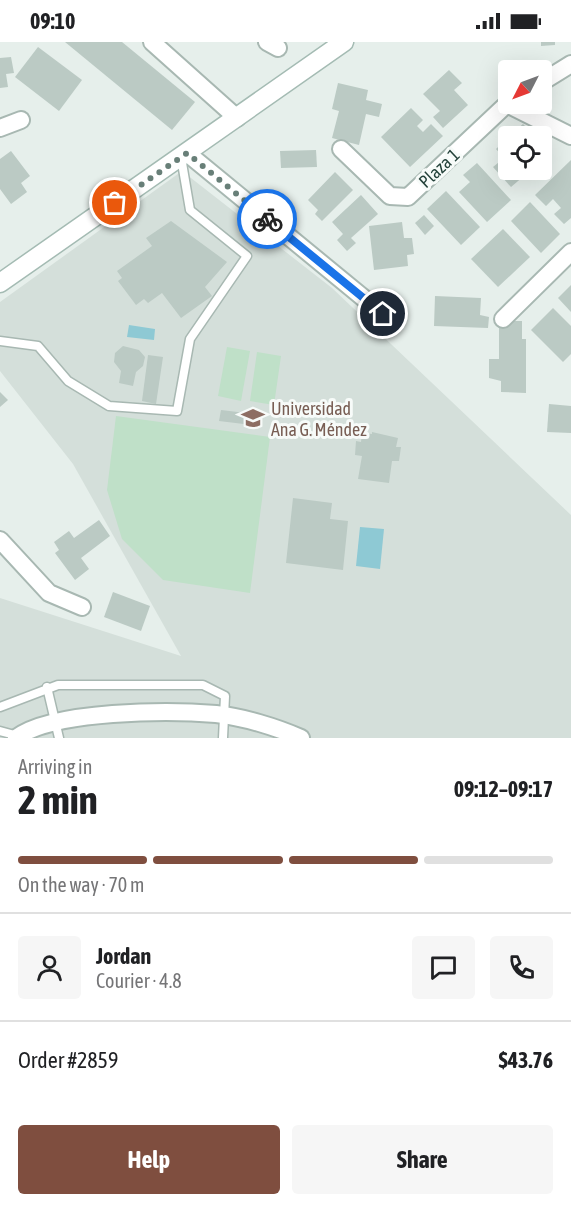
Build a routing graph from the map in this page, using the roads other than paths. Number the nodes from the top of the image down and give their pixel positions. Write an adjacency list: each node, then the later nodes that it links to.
1 (152, 42): 7 (street)
2 (344, 42): 7 (street)
3 (571, 64): 4 (street)
4 (552, 76)
5 (498, 112): 11 (street, Plaza 1)
6 (529, 114): 10 (street)
7 (237, 117): 12 (street)
8 (21, 120): 9 (street)
9 (0, 128)
10 (571, 136)
11 (341, 149)
12 (184, 155): 14 (street); 15 (street); 17 (lane)
13 (571, 252): 16 (street)
14 (0, 284)
15 (383, 314)
16 (503, 319)
17 (0, 341)
18 (0, 540): 19 (street)
19 (82, 607)
20 (47, 687): 21 (lane); 22 (lane); 23 (lane)
21 (0, 707)
22 (225, 716): 23 (street); 26 (lane); 27 (street)
23 (58, 730): 25 (street)
24 (0, 731): 25 (lane)
25 (16, 738)
26 (223, 738)
27 (301, 738)

